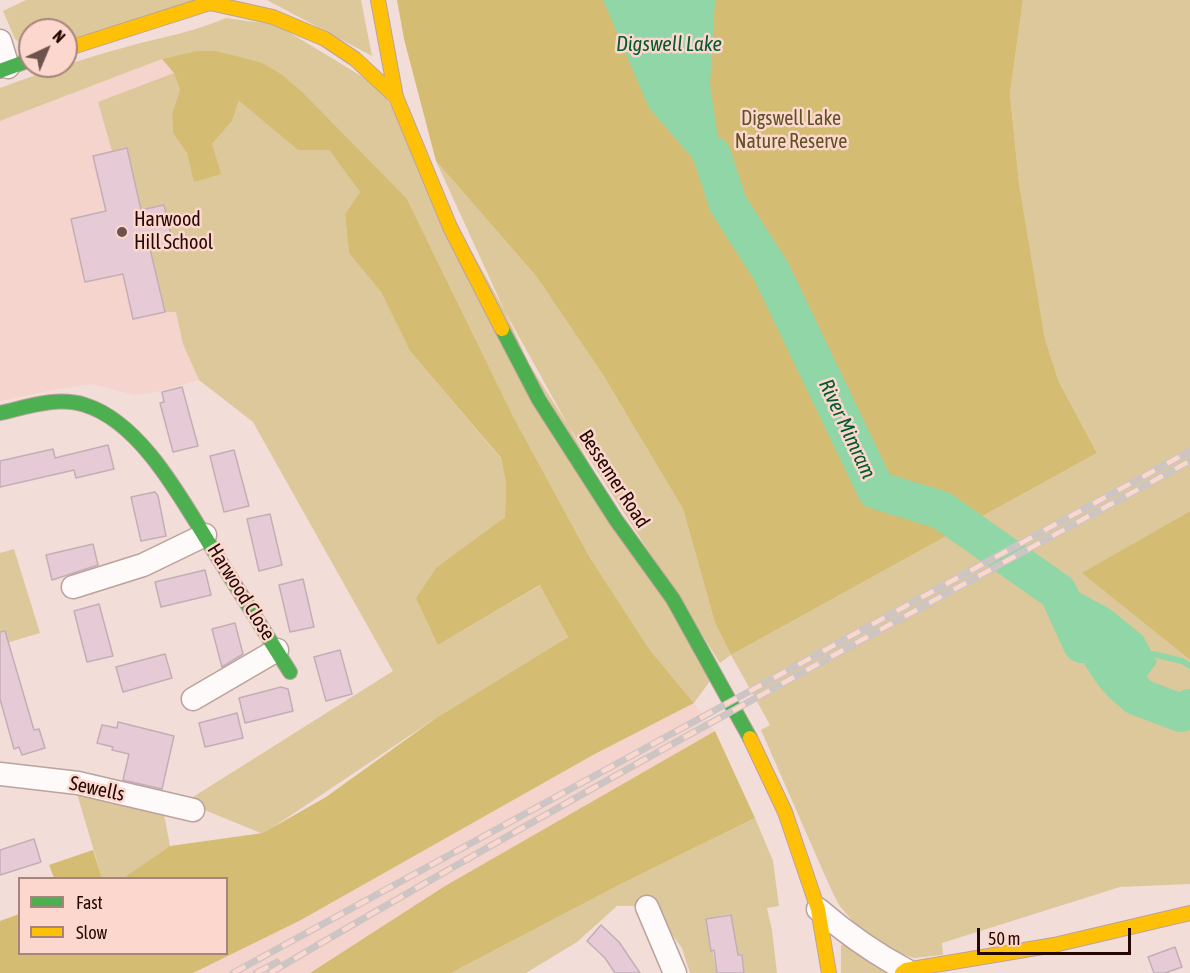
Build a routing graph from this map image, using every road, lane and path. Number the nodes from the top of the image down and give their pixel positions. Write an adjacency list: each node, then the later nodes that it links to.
1 (378, 0): 6 (street, Bessemer Road)
2 (213, 2): 4 (street); 6 (street)
3 (0, 41): 5 (street)
4 (78, 45)
5 (4, 69)
6 (396, 97): 16 (street, Bessemer Road)
7 (0, 413): 8 (street, Harwood Close)
8 (205, 535): 9 (street, Harwood Close); 10 (street, Harwood Close)
9 (73, 588)
10 (277, 650): 11 (street, Harwood Close); 12 (street, Harwood Close)
11 (290, 672)
12 (193, 699)
13 (0, 774): 14 (street, Sewells)
14 (193, 810)
15 (647, 907): 19 (street)
16 (818, 909): 18 (street); 20 (street, Bessemer Road)
17 (1190, 913): 18 (street)
18 (904, 971)
19 (675, 973)
20 (829, 973)

